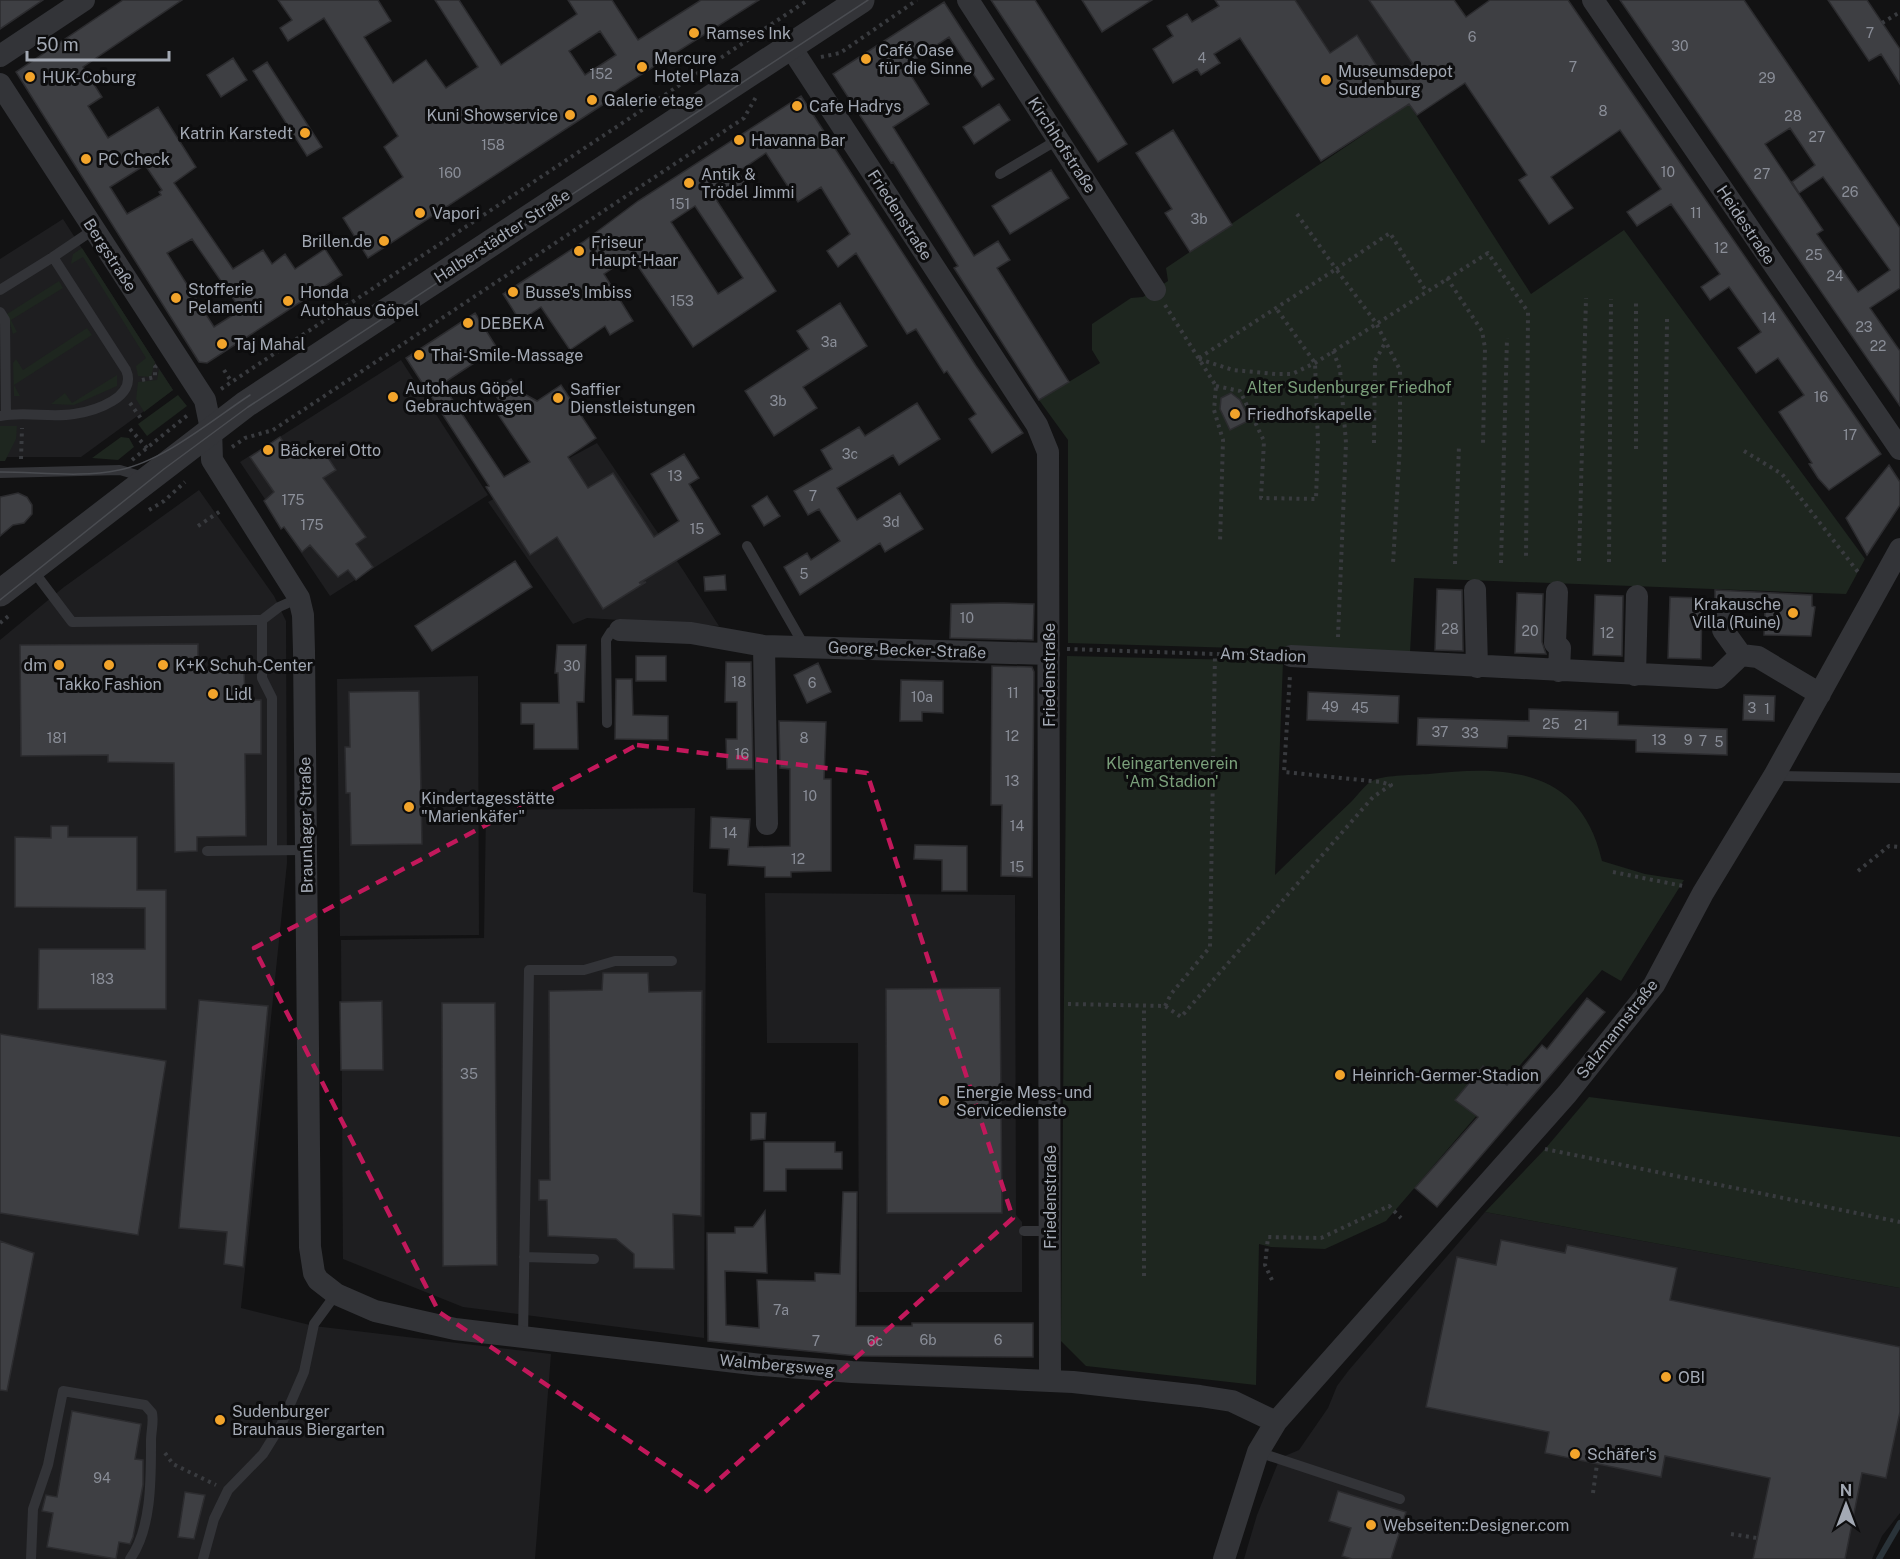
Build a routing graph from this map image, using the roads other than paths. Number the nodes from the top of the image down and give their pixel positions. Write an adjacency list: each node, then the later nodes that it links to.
1 (84, 0): 5 (street)
2 (861, 0): 6 (street, Halberstädter Straße)
3 (968, 0): 8 (street, Kirchhofstraße)
4 (1593, 0): 17 (street, Heidestraße)
5 (0, 56)
6 (797, 56): 16 (street, Halberstädter Straße); 33 (street, Friedenstraße)
7 (0, 84): 10 (street, Bergstraße)
8 (1059, 140): 9 (lane); 13 (street, Kirchhofstraße)
9 (1000, 174)
10 (93, 230): 11 (lane); 16 (street, Bergstraße)
11 (53, 257): 12 (lane); 15 (lane)
12 (0, 290)
13 (1155, 290)
14 (0, 312): 15 (lane)
15 (3, 416)
16 (211, 429): 19 (street, Halberstädter Straße); 27 (street, Braunlager Straße)
17 (1900, 449)
18 (0, 473): 19 (lane)
19 (147, 478): 22 (street, Halberstädter Straße)
20 (747, 546): 32 (lane)
21 (1900, 549): 39 (street, Salzmannstraße)
22 (32, 568): 25 (street, Halberstädter Straße); 29 (lane)
23 (1475, 590): 36 (street)
24 (1557, 592): 37 (street)
25 (0, 593)
26 (1637, 596): 38 (street)
27 (299, 598): 29 (lane); 45 (street, Braunlager Straße)
28 (1724, 611): 34 (street)
29 (262, 620): 44 (lane)
30 (620, 630): 31 (street, Georg-Becker-Straße); 40 (lane)
31 (764, 646): 32 (street, Georg-Becker-Straße); 43 (street)
32 (805, 648): 33 (street, Georg-Becker-Straße)
33 (1049, 654): 49 (street, Friedenstraße)
34 (1741, 655): 38 (street, Am Stadion); 39 (street)
35 (1291, 664): 36 (street, Am Stadion)
36 (1477, 667): 37 (street, Am Stadion)
37 (1559, 671): 38 (street, Am Stadion)
38 (1635, 675)
39 (1820, 694): 41 (street, Salzmannstraße)
40 (607, 723)
41 (1774, 776): 42 (lane); 56 (street, Salzmannstraße)
42 (1900, 778)
43 (767, 824)
44 (273, 850): 45 (lane); 46 (lane)
45 (306, 850): 50 (street, Braunlager Straße)
46 (207, 851)
47 (672, 961): 51 (lane)
48 (1024, 1231): 49 (lane)
49 (1050, 1231): 55 (street, Friedenstraße)
50 (310, 1247): 53 (street, Walmbergsweg)
51 (524, 1257): 52 (lane); 54 (lane)
52 (594, 1259)
53 (336, 1294): 54 (street, Walmbergsweg); 61 (lane)
54 (523, 1338): 55 (street, Walmbergsweg)
55 (1050, 1380): 56 (street, Walmbergsweg)
56 (1276, 1422): 57 (street, Salzmannstraße)
57 (1258, 1452): 58 (lane); 62 (street, Salzmannstraße)
58 (1400, 1499)
59 (31, 1559): 60 (lane)
60 (130, 1559)
61 (203, 1559)
62 (1224, 1559)

